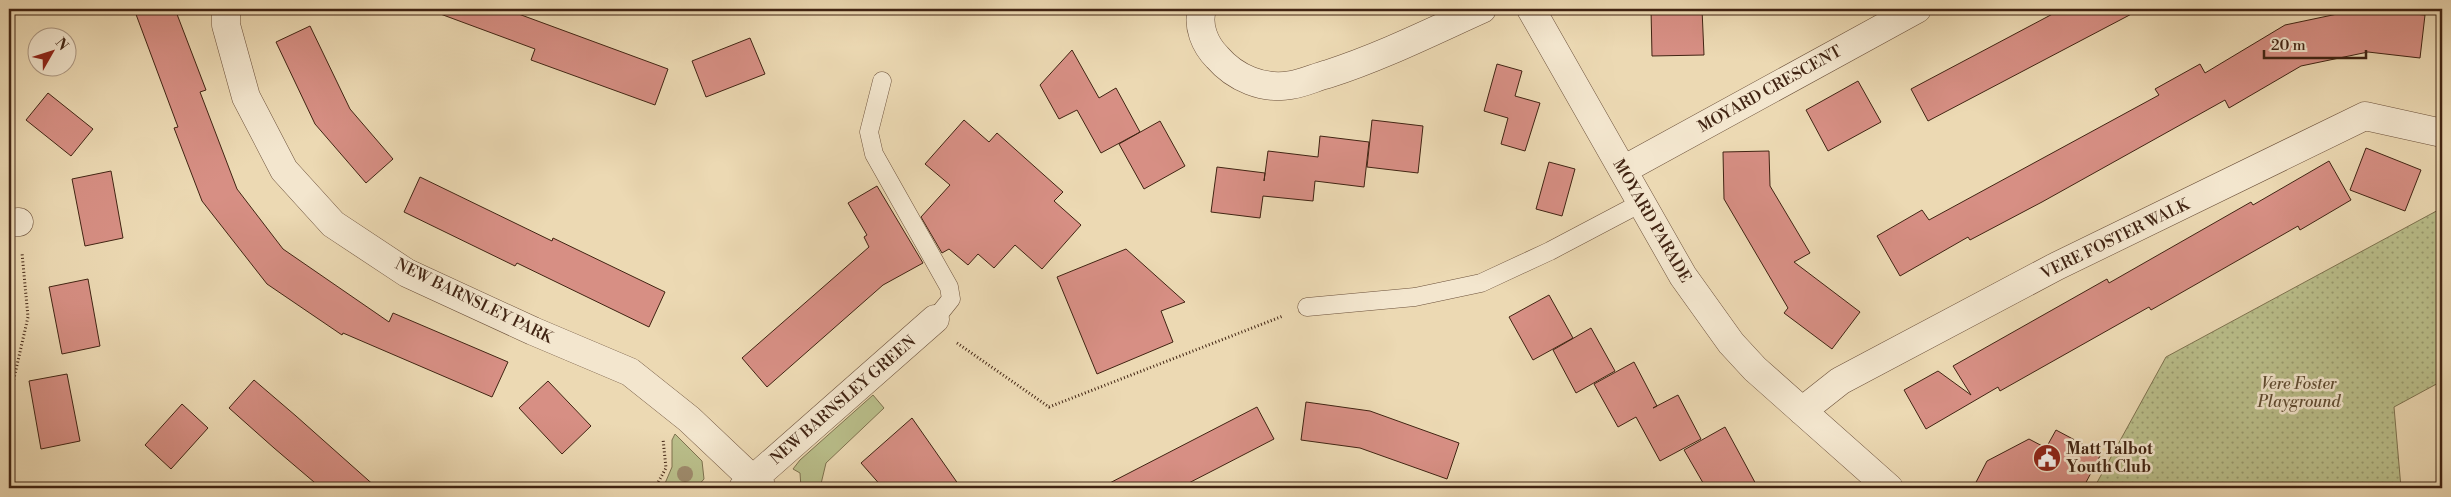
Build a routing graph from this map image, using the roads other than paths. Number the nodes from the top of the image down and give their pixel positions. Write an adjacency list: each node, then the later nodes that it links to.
1 (226, 9): 13 (street, NEW BARNSLEY PARK)
2 (1202, 9): 3 (street)
3 (1482, 9)
4 (1531, 9): 8 (street, MOYARD PARADE)
5 (1917, 9): 8 (street, MOYARD CRESCENT)
6 (882, 81): 11 (lane)
7 (2442, 133): 12 (street, VERE FOSTER WALK)
8 (1623, 170): 9 (street, MOYARD PARADE)
9 (1640, 203): 10 (lane); 12 (street, MOYARD PARADE)
10 (1307, 306)
11 (932, 321): 13 (street, NEW BARNSLEY GREEN)
12 (1802, 411): 14 (street, MOYARD PARADE)
13 (752, 486)
14 (1889, 488)

